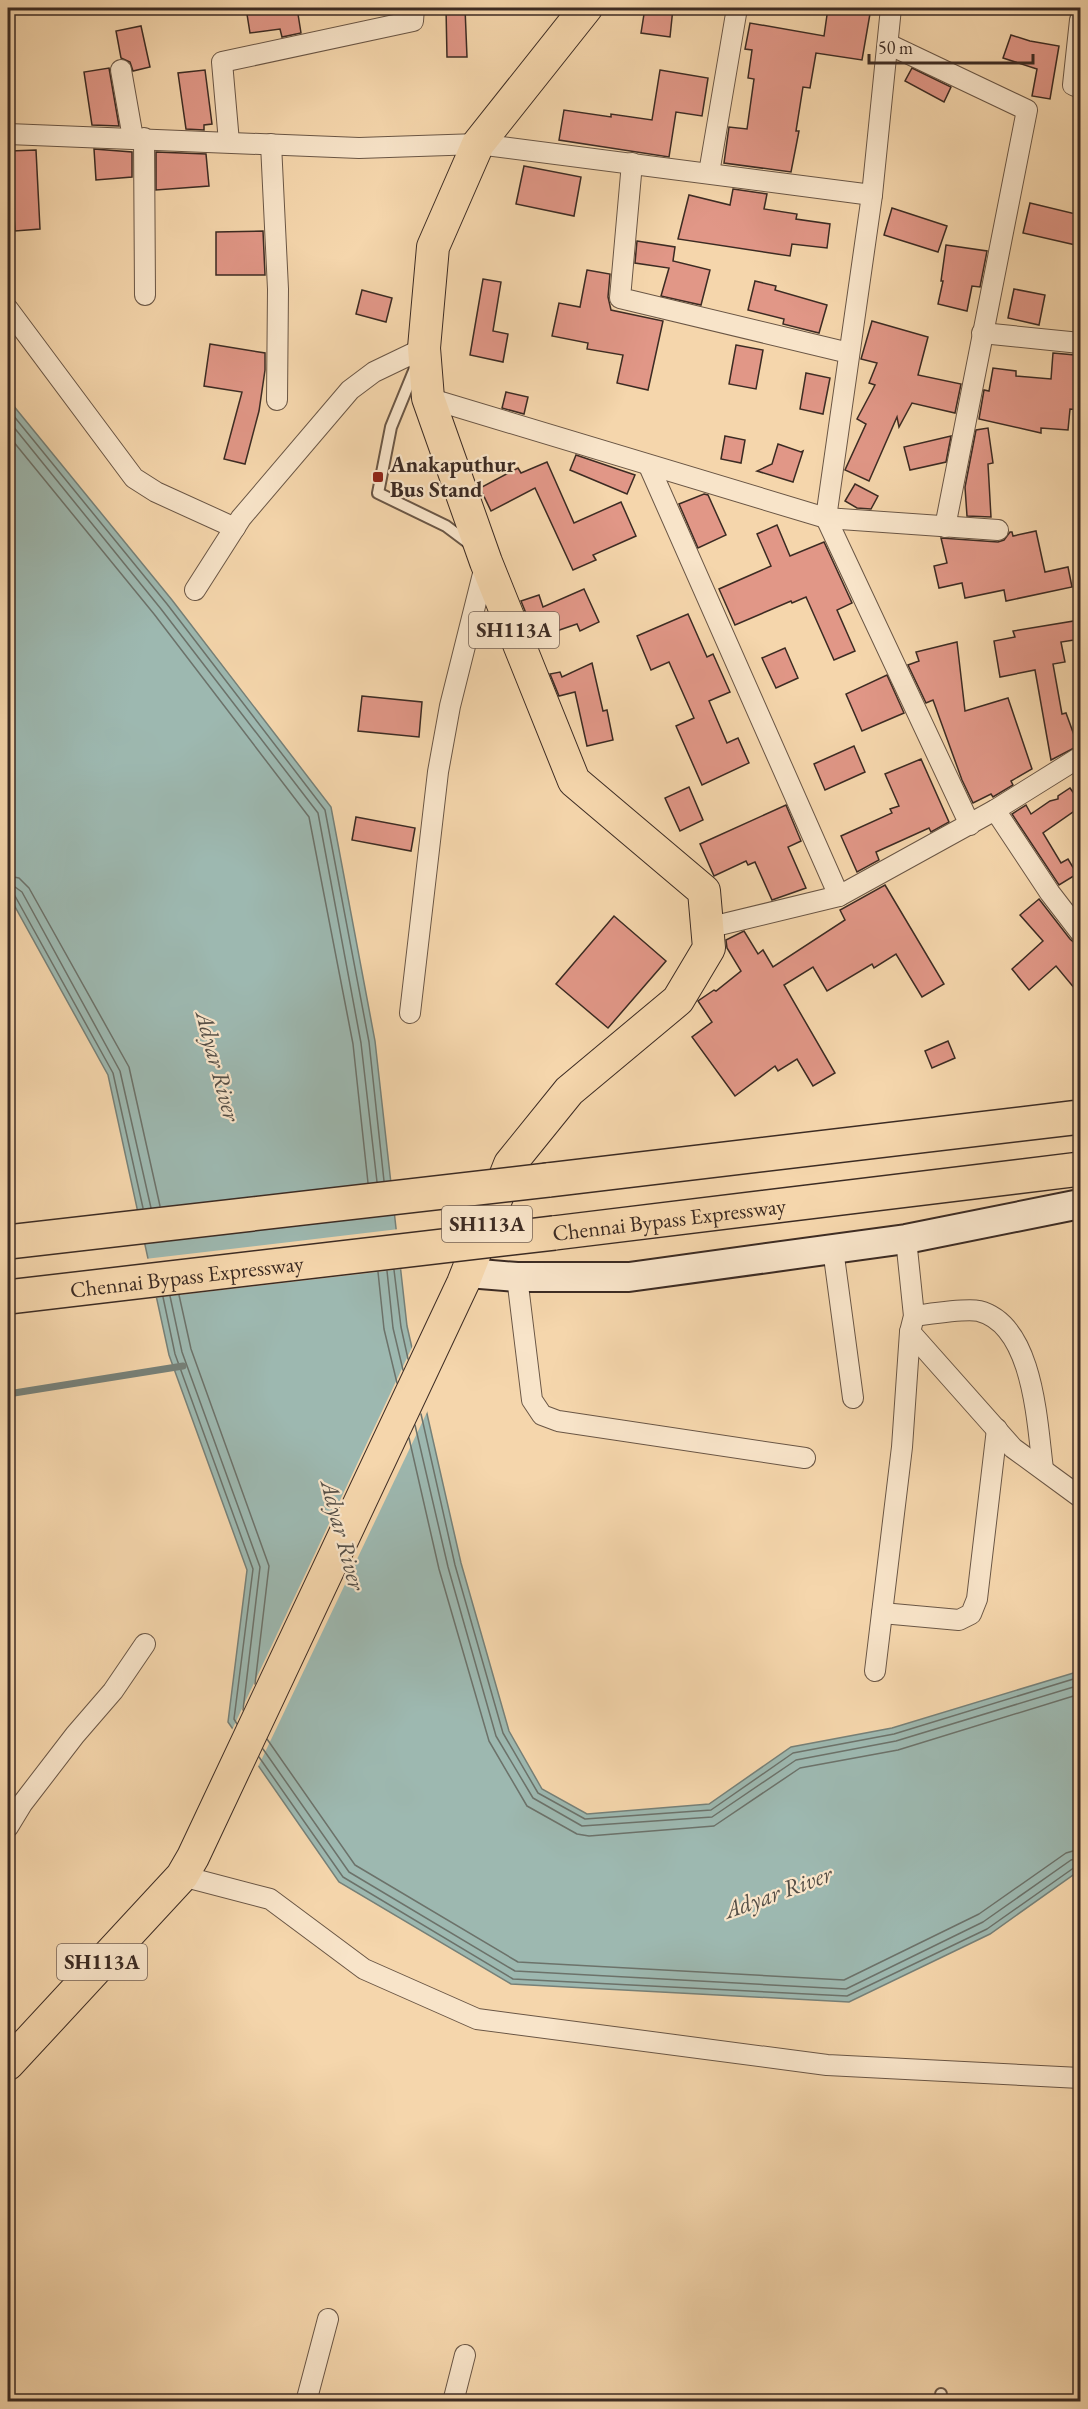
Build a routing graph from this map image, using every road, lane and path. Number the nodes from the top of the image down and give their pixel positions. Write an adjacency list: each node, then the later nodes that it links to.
1 (414, 8): 11 (street)
2 (586, 8): 13 (main road, SH113A)
3 (737, 8): 15 (street)
4 (891, 8): 6 (street)
5 (1080, 20): 8 (street)
6 (888, 44): 16 (street); 19 (street)
7 (121, 70): 10 (street)
8 (1080, 88)
9 (8, 134): 10 (street)
10 (139, 138): 11 (street); 17 (street)
11 (228, 142): 12 (street)
12 (271, 144): 13 (street); 24 (street)
13 (478, 144): 14 (street); 21 (main road, SH113A)
14 (632, 163): 15 (street); 22 (street)
15 (709, 173): 16 (street)
16 (872, 195): 22 (street)
17 (145, 295)
18 (8, 309): 28 (street)
19 (982, 333): 20 (street); 27 (street)
20 (1080, 343)
21 (423, 348): 23 (main road, SH113A); 28 (street); 30 (lane)
22 (849, 353): 26 (street)
23 (428, 398): 25 (street); 30 (main road, SH113A)
24 (277, 400)
25 (649, 466): 26 (street); 35 (street)
26 (826, 518): 27 (street); 34 (street)
27 (945, 527): 29 (street)
28 (236, 528): 31 (street)
29 (998, 530)
30 (485, 558): 36 (main road, SH113A); 38 (street)
31 (195, 590)
32 (1080, 757): 33 (street)
33 (995, 810): 34 (street); 37 (street)
34 (970, 825): 35 (street)
35 (839, 896): 36 (street)
36 (707, 927): 46 (main road, SH113A)
37 (1080, 932)
38 (410, 1012)
39 (1080, 1117): 43 (highway, bridge)
40 (1080, 1169): 47 (highway, Chennai Bypass Expressway, bridge)
41 (1080, 1204): 42 (street)
42 (906, 1239): 44 (street); 48 (street)
43 (8, 1242)
44 (833, 1249): 45 (street); 49 (street)
45 (517, 1276): 46 (street); 51 (street)
46 (465, 1278): 58 (main road, SH113A)
47 (8, 1297)
48 (912, 1324): 50 (street); 52 (street); 54 (street)
49 (853, 1398)
50 (997, 1429): 52 (street); 54 (street)
51 (805, 1458)
52 (1042, 1469): 53 (street)
53 (1080, 1497)
54 (882, 1614): 56 (street)
55 (145, 1644): 57 (street)
56 (875, 1671)
57 (8, 1827)
58 (187, 1867): 59 (main road, SH113A); 60 (street)
59 (8, 2064)
60 (1080, 2078)
61 (328, 2319): 63 (street)
62 (465, 2355): 64 (street)
63 (306, 2402)
64 (453, 2402)

